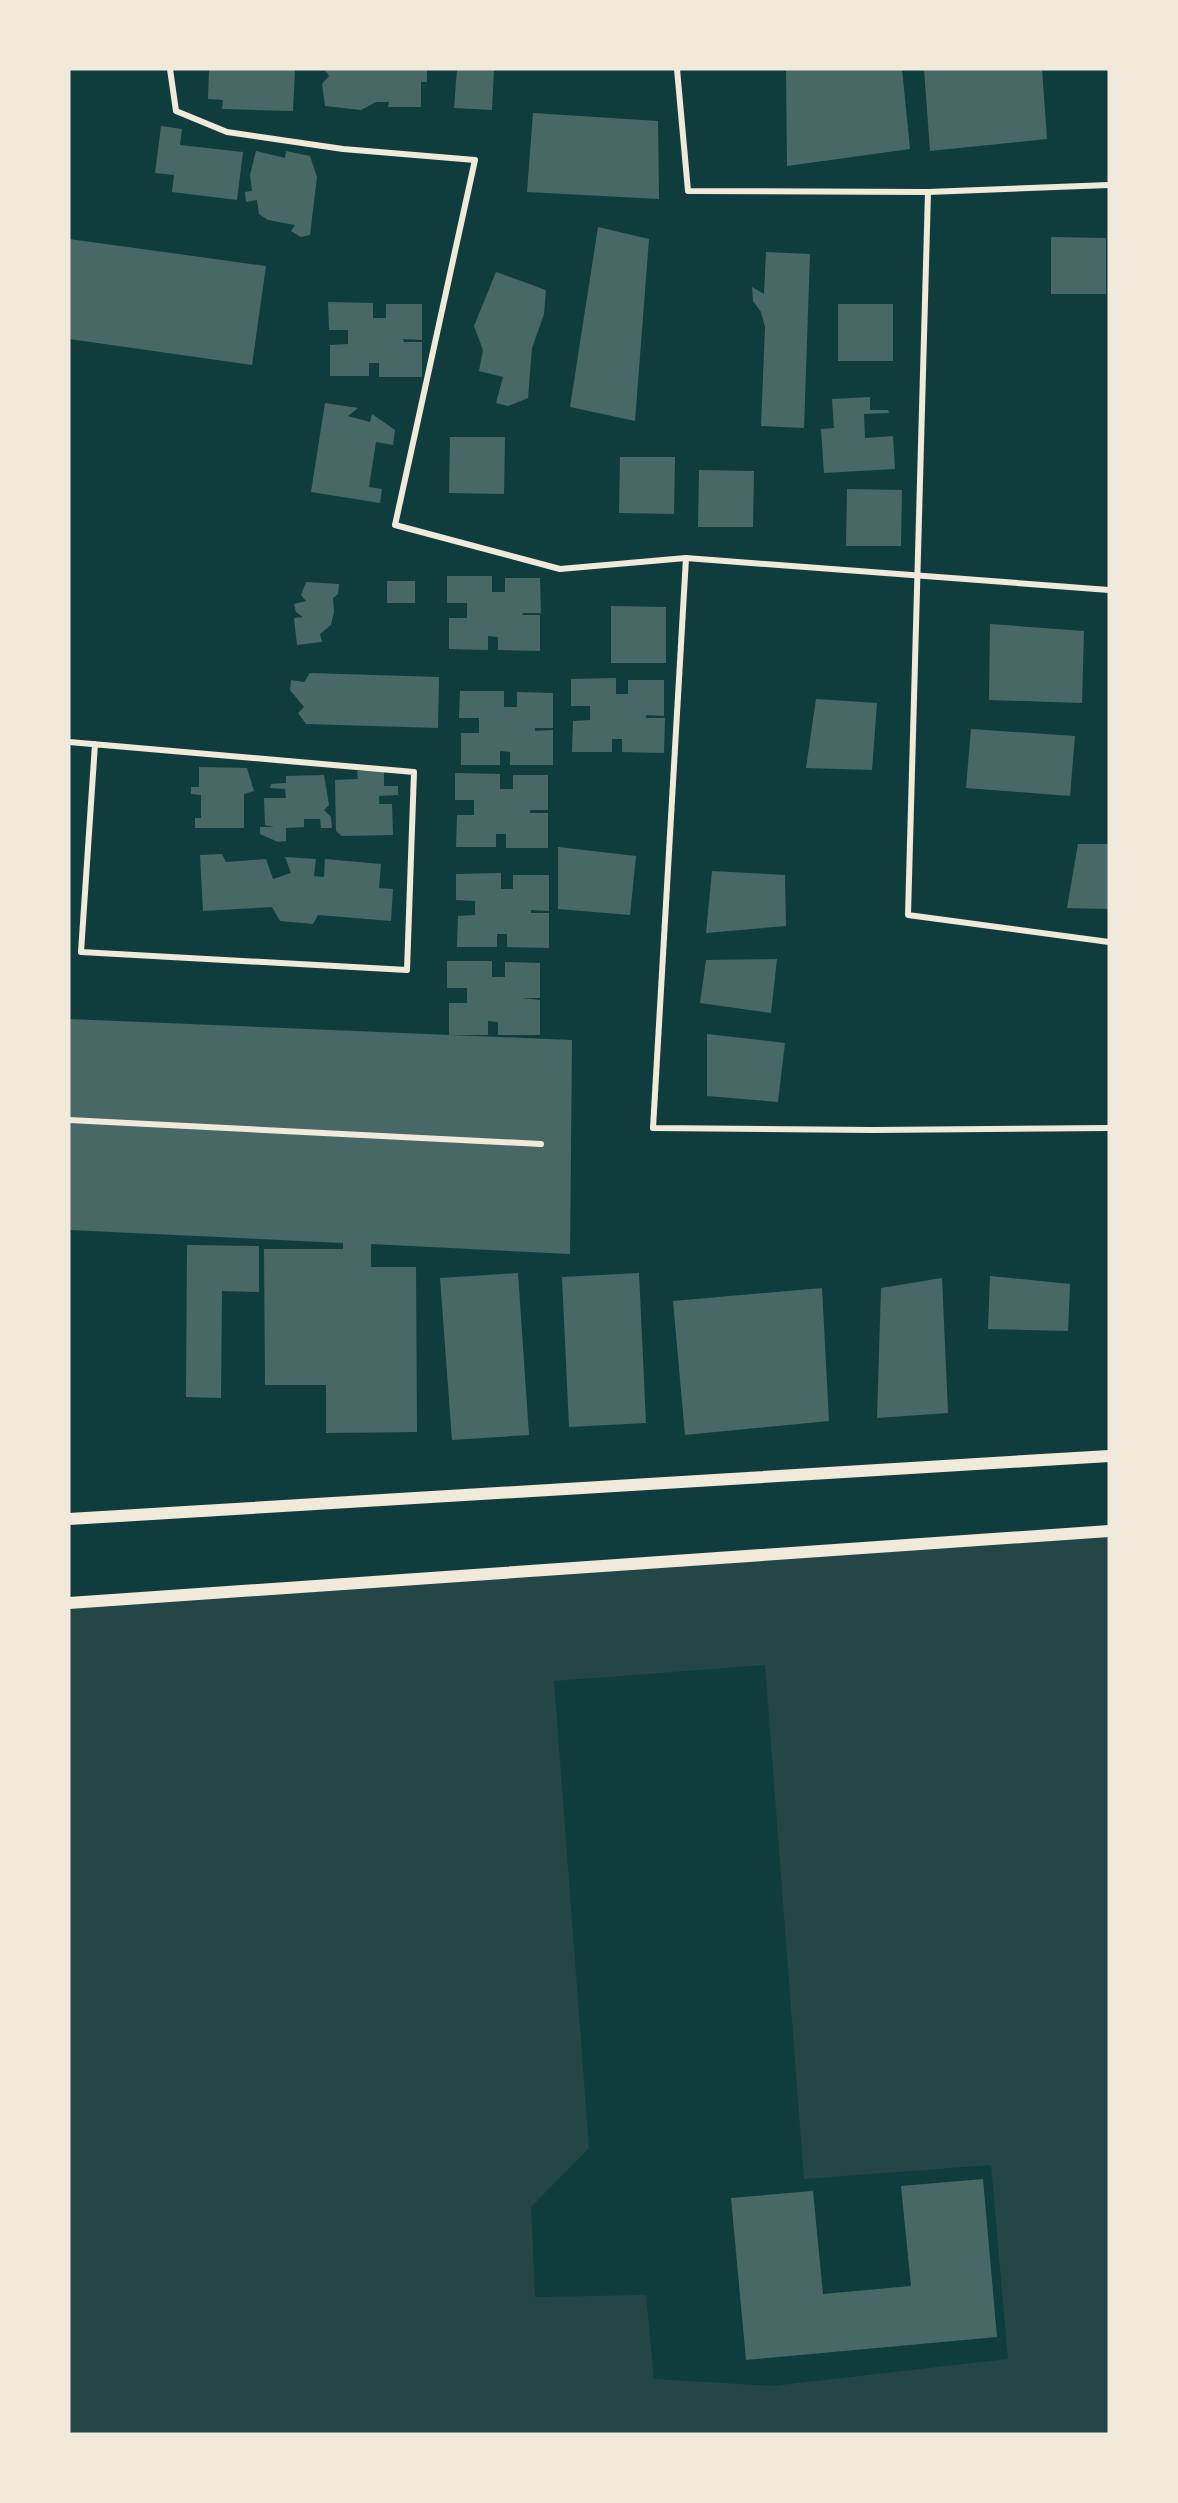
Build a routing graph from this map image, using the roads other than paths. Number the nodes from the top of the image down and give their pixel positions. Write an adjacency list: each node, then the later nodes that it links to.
1 (170, 69): 5 (street)
2 (677, 69): 4 (street)
3 (1109, 185): 4 (street)
4 (928, 192): 6 (street)
5 (686, 558): 6 (street); 12 (street)
6 (919, 576): 7 (street); 10 (street)
7 (1109, 590)
8 (69, 742): 9 (street)
9 (95, 744): 9 (street)
10 (1109, 942)
11 (69, 1120): 13 (street)
12 (1109, 1128)
13 (541, 1144)
14 (1109, 1456): 15 (main road)
15 (69, 1518)
16 (1109, 1531): 17 (main road)
17 (69, 1603)

